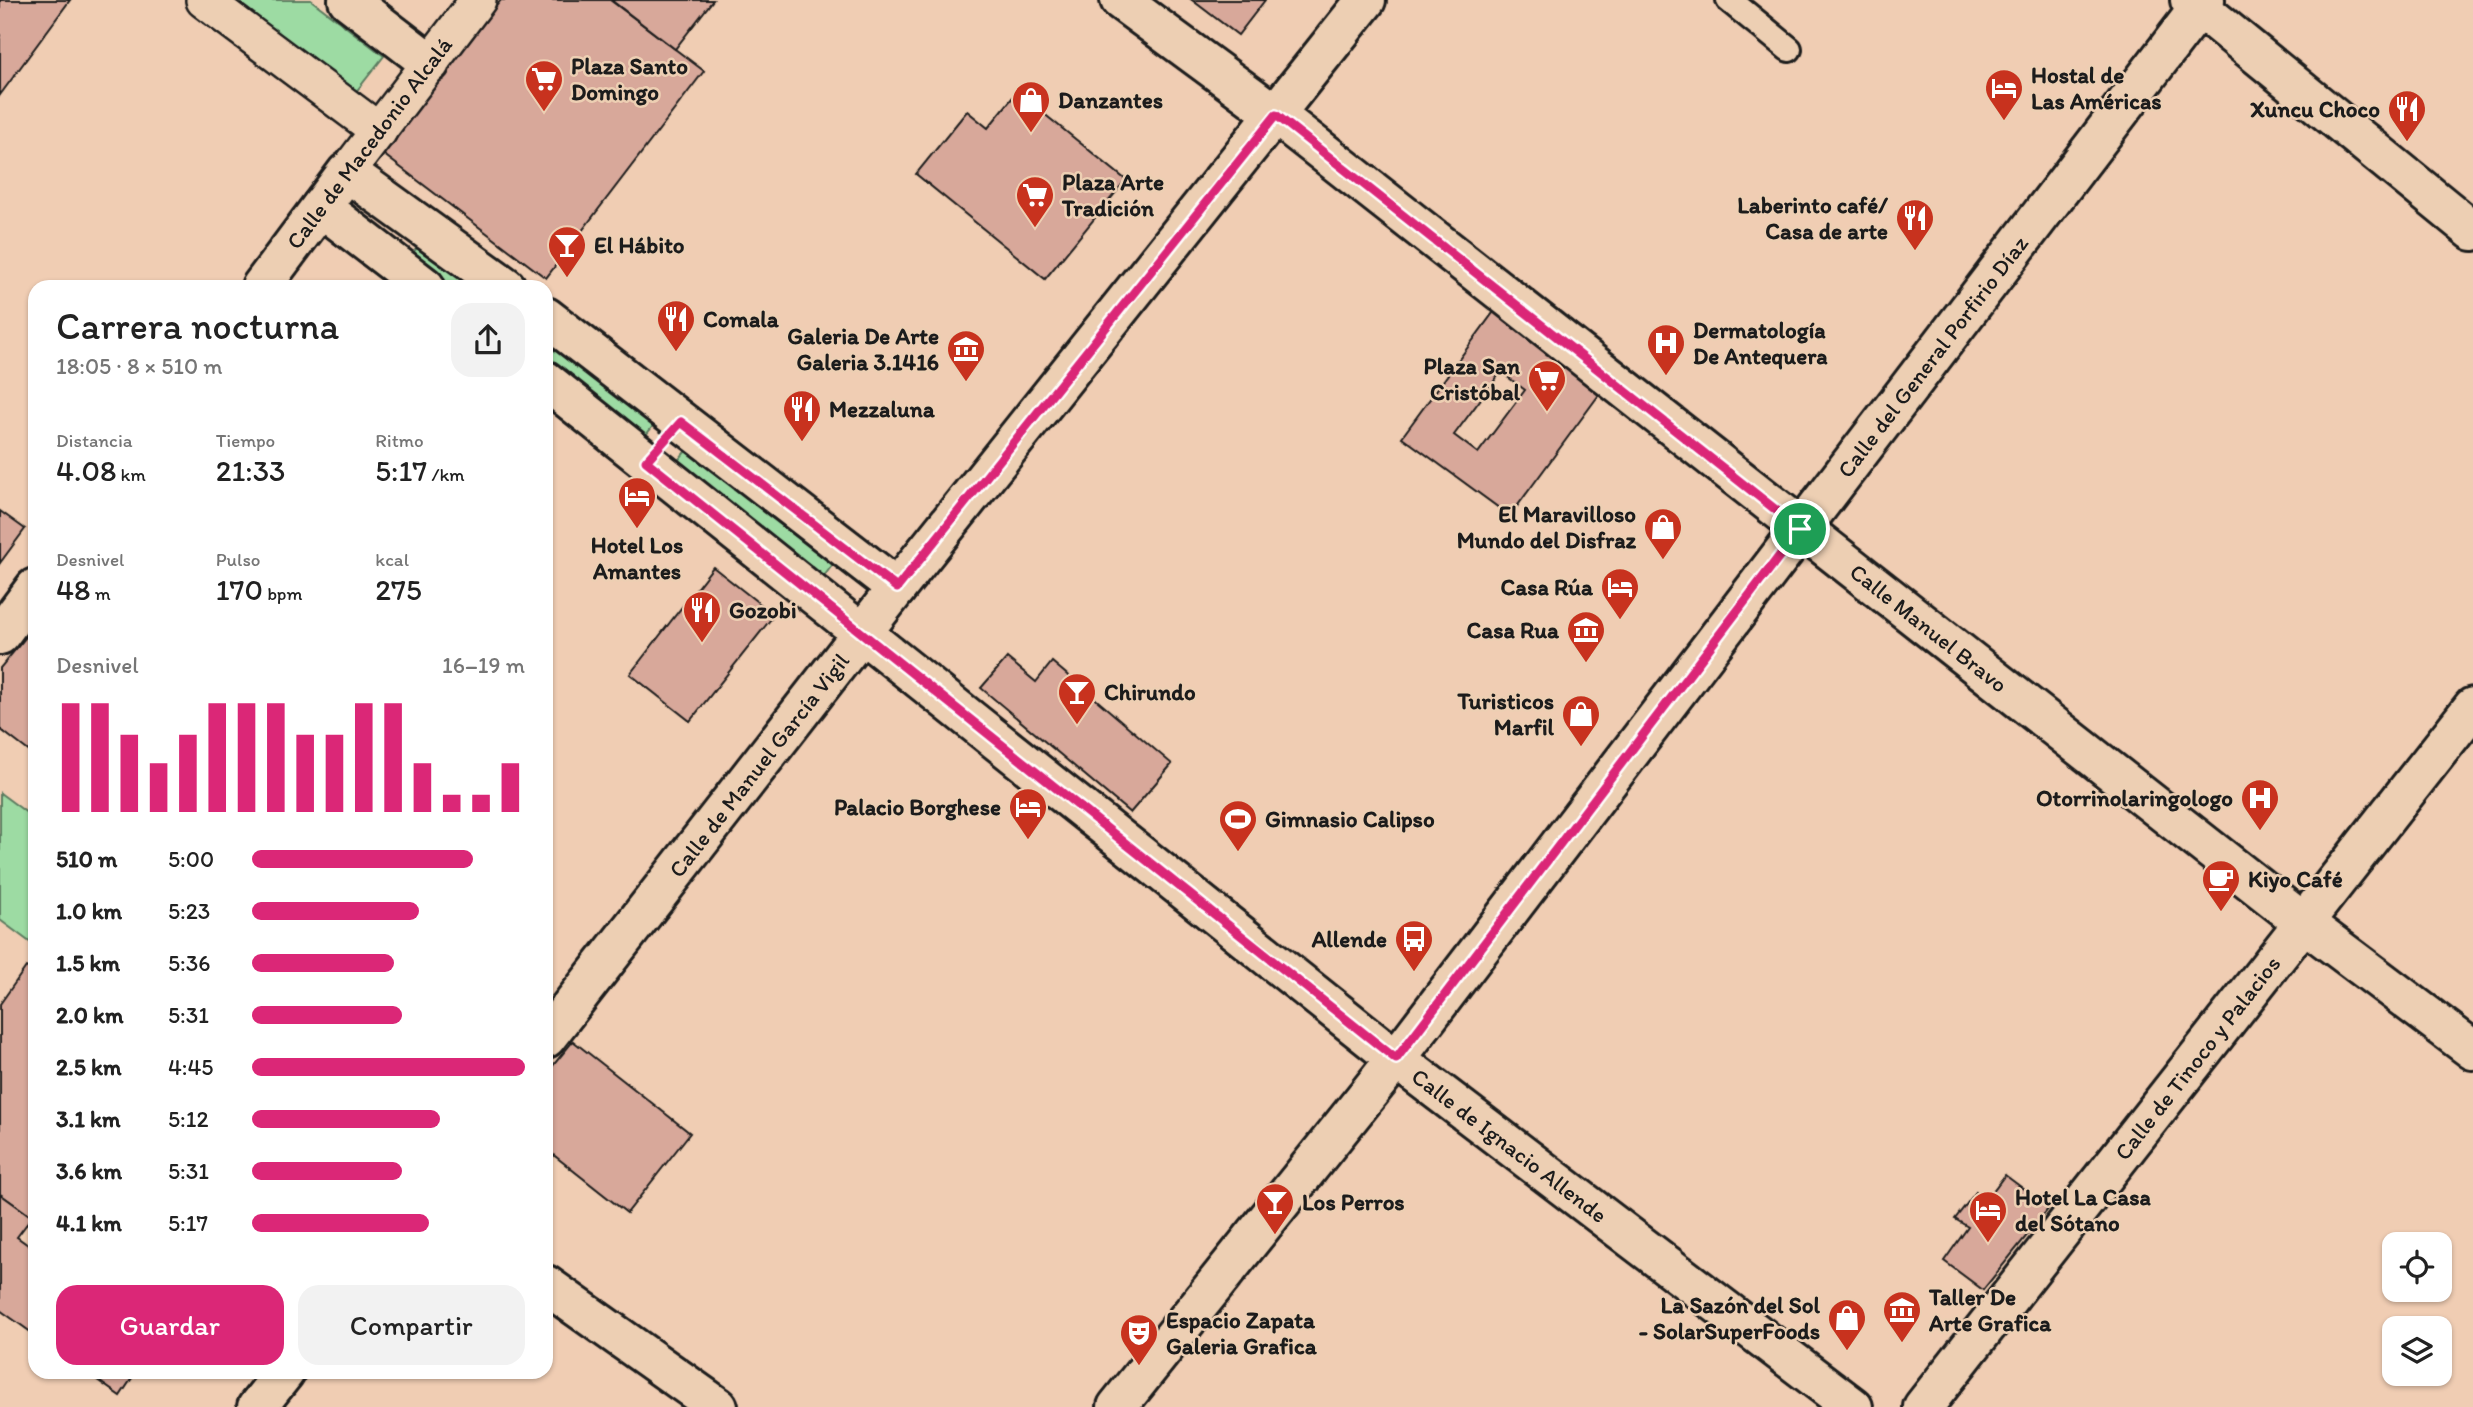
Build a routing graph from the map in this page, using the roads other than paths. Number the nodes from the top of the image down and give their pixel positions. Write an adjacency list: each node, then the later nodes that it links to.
1 (204, 0): 11 (street)
2 (348, 0): 9 (street)
3 (478, 0): 9 (street, Calle de Macedonio Alcalá)
4 (1120, 0): 10 (street, Calle Manuel Bravo)
5 (1366, 0): 10 (street, Calle de Manuel García Vigil)
6 (1729, 0): 8 (lane)
7 (2198, 2): 14 (street); 22 (street, Calle del General Porfirio Díaz)
8 (1789, 49)
9 (430, 63): 11 (street, Calle de Macedonio Alcalá)
10 (1276, 115): 22 (street, Calle Manuel Bravo); 23 (street, Calle de Manuel García Vigil)
11 (379, 131): 12 (street, Calle de Macedonio Alcalá)
12 (347, 172): 13 (street, Calle de Macedonio Alcalá); 17 (street)
13 (321, 207): 15 (street, Calle de Macedonio Alcalá); 16 (street)
14 (2473, 231)
15 (266, 280)
16 (416, 280)
17 (496, 280)
18 (553, 322): 20 (street)
19 (553, 388): 21 (street, Calle de Ignacio Allende)
20 (681, 422): 21 (street); 23 (street)
21 (646, 461): 26 (street, Calle de Ignacio Allende)
22 (1800, 529): 28 (street, Calle Manuel Bravo); 31 (street, Calle del General Porfirio Díaz)
23 (897, 588): 26 (street, Calle de Manuel García Vigil)
24 (28, 597): 25 (street)
25 (0, 635)
26 (862, 635): 29 (street, Calle de Manuel García Vigil); 31 (street, Calle de Ignacio Allende)
27 (2473, 707): 28 (street, Calle de Tinoco y Palacios)
28 (2303, 922): 30 (street, Calle Manuel Bravo); 38 (street, Calle de Tinoco y Palacios)
29 (553, 1029)
30 (2473, 1050)
31 (1396, 1059): 36 (street, Calle del General Porfirio Díaz); 37 (street, Calle de Ignacio Allende)
32 (553, 1290): 35 (street)
33 (279, 1379): 34 (street)
34 (257, 1407)
35 (718, 1407)
36 (1117, 1407)
37 (1853, 1407)
38 (1923, 1407)

